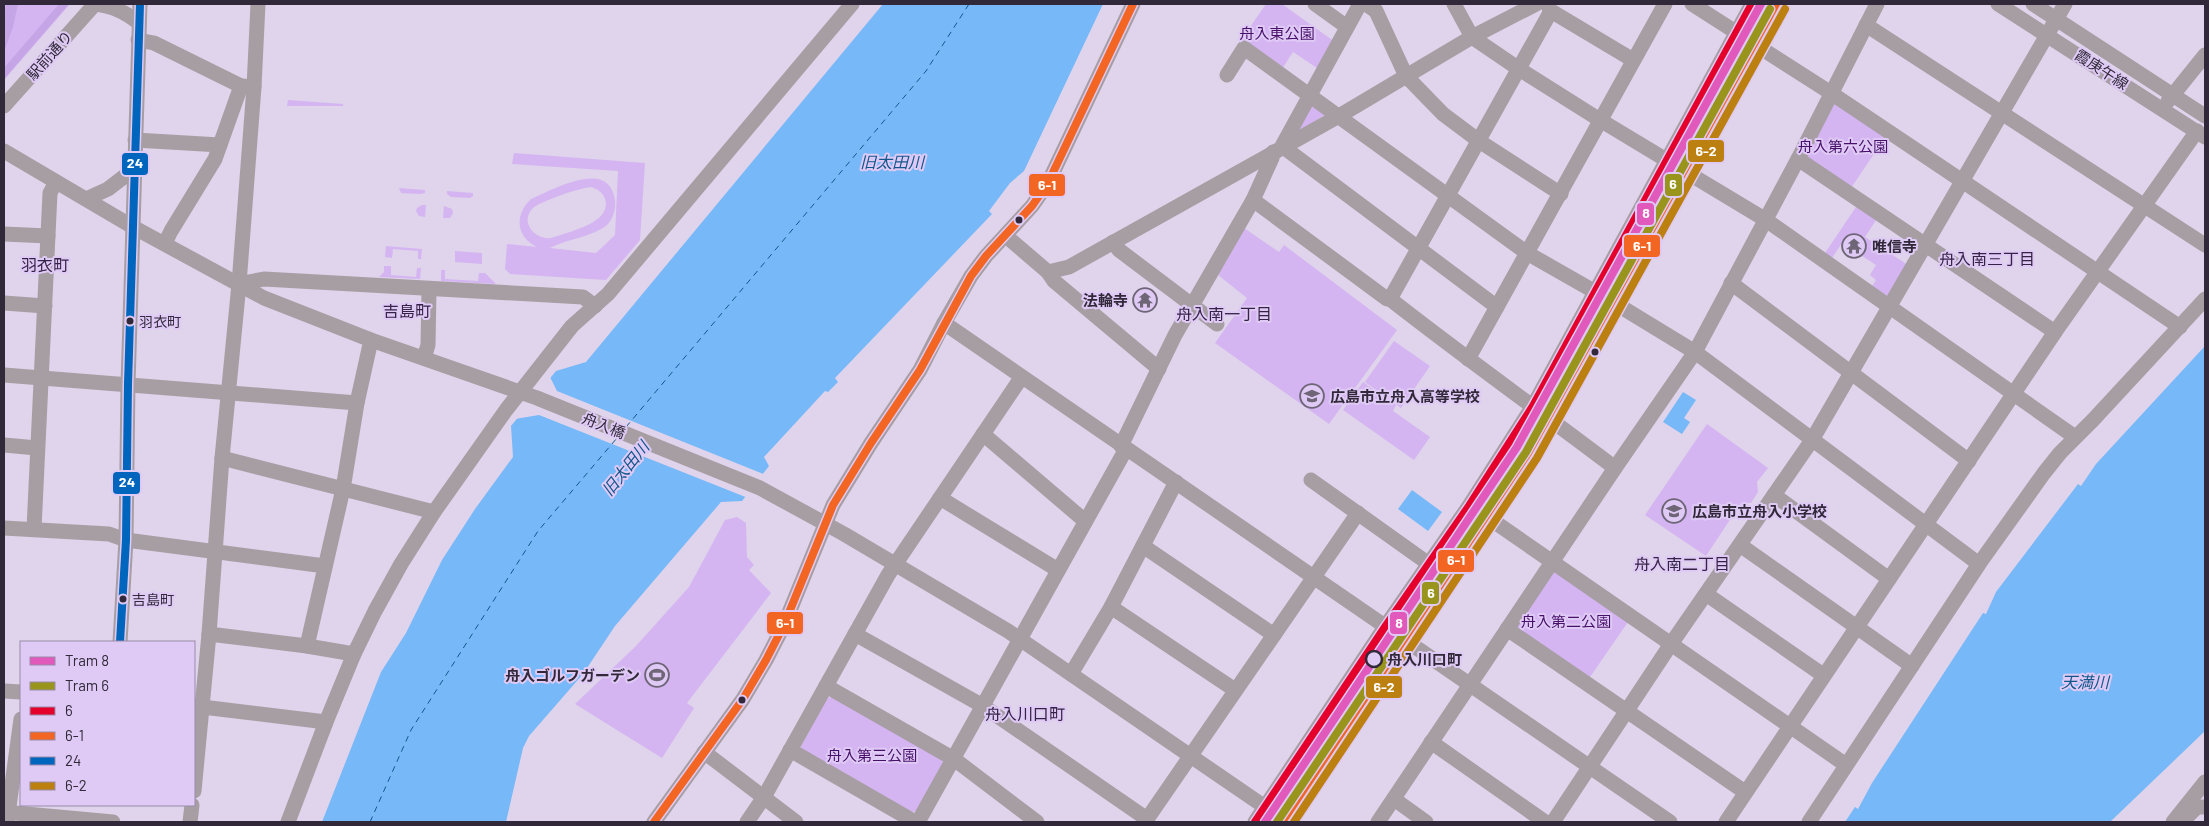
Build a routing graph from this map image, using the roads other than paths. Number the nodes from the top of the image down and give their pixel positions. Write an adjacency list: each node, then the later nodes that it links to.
1 (94, 4): 20 (street); 37 (street, 駅前通り)
2 (140, 4): 20 (street)
3 (258, 4): 33 (street)
4 (852, 4): 83 (street)
5 (1133, 4): 64 (street)
6 (1315, 4): 22 (street)
7 (1454, 4): 25 (street)
8 (1536, 4): 25 (street)
9 (1665, 4): 29 (street)
10 (1692, 4): 23 (street)
11 (1752, 4): 23 (street)
12 (1776, 4): 27 (street)
13 (1877, 4): 21 (street)
14 (1998, 4): 24 (street, 霞庚午線)
15 (2033, 4): 19 (street)
16 (2065, 4): 19 (street)
17 (1360, 5): 22 (street); 32 (street)
18 (1549, 7): 29 (street); 30 (street)
19 (2057, 18): 24 (street); 35 (street)
20 (139, 23): 26 (street)
21 (1866, 25): 34 (street); 39 (street)
22 (1347, 28): 36 (street)
23 (1736, 33): 27 (street); 50 (street)
24 (2048, 34): 38 (street, 霞庚午線); 39 (street)
25 (1472, 38): 30 (street); 32 (street)
26 (138, 40): 33 (street); 44 (street)
27 (1754, 45): 34 (street); 52 (street)
28 (2205, 55): 35 (street)
29 (1633, 60): 42 (street)
30 (1518, 70): 42 (street); 45 (street)
31 (1227, 75): 36 (street)
32 (1406, 76): 40 (street); 45 (street)
33 (248, 87): 46 (street); 74 (street)
34 (1831, 93): 49 (street); 54 (street)
35 (2174, 94): 38 (street); 41 (street)
36 (1310, 95): 40 (street); 47 (street)
37 (4, 106)
38 (2162, 108): 43 (street, 霞庚午線)
39 (2003, 113): 54 (street); 59 (street)
40 (1338, 116): 47 (street); 56 (street)
41 (2205, 116)
42 (1600, 120): 50 (street); 55 (street)
43 (2201, 134): 59 (street)
44 (135, 140): 46 (street); 51 (street)
45 (1479, 141): 55 (street); 56 (street)
46 (220, 146): 66 (street)
47 (1278, 149): 58 (street); 65 (street); 69 (street)
48 (4, 151): 53 (street, 舟入橋)
49 (1798, 160): 60 (street); 67 (street)
50 (1667, 161): 52 (street); 77 (street)
51 (134, 169): 57 (street); 61 (street)
52 (1685, 170): 60 (street); 81 (street)
53 (56, 182): 57 (street, 舟入橋); 63 (street)
54 (1961, 182): 67 (street); 72 (street)
55 (1561, 194): 70 (street)
56 (1447, 196): 69 (street); 70 (street)
57 (86, 198): 61 (street, 舟入橋)
58 (1253, 200): 78 (street); 84 (street)
59 (2143, 205): 68 (street); 72 (street)
60 (1766, 220): 75 (street); 85 (street)
61 (133, 227): 66 (street, 舟入橋); 101 (street)
62 (4, 234): 63 (street)
63 (48, 236): 82 (street)
64 (1006, 236): 71 (street); 88 (street)
65 (1113, 242): 71 (street); 84 (street)
66 (166, 243): 74 (street, 舟入橋)
67 (1924, 244): 85 (street); 91 (street)
68 (2205, 245)
69 (1419, 247): 78 (street); 87 (street)
70 (1527, 253): 77 (street); 87 (street)
71 (1048, 272): 96 (street)
72 (2097, 272): 90 (street); 91 (street)
73 (289, 281): 74 (street); 76 (street); 86 (street)
74 (239, 284): 86 (street, 舟入橋); 102 (street)
75 (1730, 284): 93 (street); 97 (street)
76 (429, 290): 83 (street); 94 (street)
77 (1595, 291): 81 (street); 106 (street)
78 (1390, 299): 95 (street)
79 (2205, 299): 90 (street)
80 (4, 302): 82 (street)
81 (1613, 302): 93 (street); 107 (street)
82 (45, 306): 99 (street)
83 (595, 306): 104 (street)
84 (1192, 306): 89 (street); 96 (street)
85 (1889, 306): 97 (street); 103 (street)
86 (285, 307): 92 (street, 舟入橋)
87 (1497, 307): 95 (street)
88 (944, 322): 100 (street); 126 (street)
89 (1217, 324)
90 (2180, 327): 109 (street)
91 (2055, 332): 103 (street)
92 (371, 340): 94 (street, 舟入橋); 105 (street)
93 (1695, 352): 110 (street); 116 (street)
94 (424, 358): 104 (street, 舟入橋)
95 (1468, 359): 106 (street)
96 (1158, 369): 113 (street)
97 (1850, 373): 110 (street); 115 (street)
98 (4, 375): 99 (street)
99 (41, 378): 101 (street); 112 (street)
100 (1021, 378): 108 (street); 113 (street)
101 (128, 384): 102 (street); 130 (street)
102 (228, 392): 105 (street); 114 (street)
103 (2014, 394): 109 (street); 115 (street)
104 (526, 395): 122 (street); 126 (street, 舟入橋)
105 (356, 403): 119 (street)
106 (1533, 406): 107 (street); 135 (street)
107 (1549, 418): 116 (street); 124 (street)
108 (982, 434): 121 (street); 125 (street)
109 (2075, 437): 136 (street)
110 (1812, 440): 120 (street); 127 (street)
111 (4, 445): 112 (street)
112 (37, 448): 129 (street)
113 (1123, 448): 118 (street); 125 (street)
114 (222, 458): 119 (street); 133 (street)
115 (1969, 461): 127 (street)
116 (1615, 468): 134 (street)
117 (1311, 480): 123 (street)
118 (1176, 482): 132 (street); 140 (street)
119 (343, 489): 122 (street); 138 (street)
120 (1774, 495): 131 (street); 141 (street)
121 (940, 498): 137 (street); 139 (street)
122 (434, 512): 155 (street)
123 (1358, 513): 135 (street); 140 (street)
124 (1486, 516): 134 (street); 151 (street)
125 (1085, 521): 139 (street)
126 (826, 524): 137 (street, 舟入橋); 172 (street)
127 (1925, 525): 136 (street); 141 (street)
128 (4, 528): 129 (street)
129 (34, 529): 130 (street)
130 (126, 540): 133 (street); 152 (street)
131 (1740, 545): 142 (street); 145 (street)
132 (1143, 546): 143 (street); 149 (street)
133 (214, 551): 138 (street); 147 (street)
134 (1551, 563): 146 (street); 153 (street)
135 (1429, 564): 144 (street)
136 (1979, 564): 156 (street)
137 (895, 565): 148 (street); 150 (street, 舟入橋)
138 (325, 566): 154 (street)
139 (1058, 570): 150 (street)
140 (1314, 578): 144 (street); 149 (street)
141 (1889, 579): 145 (street)
142 (1706, 594): 153 (street); 158 (street)
143 (1111, 606): 157 (street); 161 (street)
144 (1385, 627): 151 (street); 184 (street)
145 (1857, 628): 156 (street); 158 (street)
146 (1507, 629): 159 (street); 166 (street)
147 (209, 634): 154 (street); 164 (street)
148 (855, 634): 160 (street); 165 (street)
149 (1274, 635): 161 (street)
150 (1021, 640): 157 (street, 舟入橋); 165 (street)
151 (1405, 640): 159 (street); 189 (street)
152 (120, 641)
153 (1671, 644): 166 (street); 169 (street)
154 (307, 646): 155 (street)
155 (354, 654): 167 (street)
156 (1912, 666): 176 (street)
157 (1071, 674): 173 (street, 舟入橋)
158 (1823, 675): 169 (street)
159 (1470, 684): 170 (street); 177 (street)
160 (826, 686): 171 (street); 174 (street)
161 (1236, 690): 173 (street)
162 (4, 691): 163 (street)
163 (20, 692)
164 (198, 706): 167 (street); 178 (street)
165 (983, 706): 174 (street); 188 (street)
166 (1626, 711): 177 (street); 180 (street)
167 (326, 722): 192 (street)
168 (20, 724): 175 (street)
169 (1789, 727): 176 (street); 180 (street)
170 (1431, 742): 182 (street); 201 (street)
171 (790, 750): 181 (street); 196 (street)
172 (704, 752): 181 (street); 193 (street)
173 (1191, 756): 184 (street, 舟入橋); 188 (street)
174 (954, 759): 196 (street); 197 (street)
175 (13, 760): 186 (street)
176 (1846, 765): 205 (street)
177 (1590, 767): 202 (street); 203 (street)
178 (195, 770)
179 (2205, 782): 206 (street)
180 (1745, 792): 204 (street)
181 (764, 797): 194 (street); 195 (street)
182 (1394, 799): 199 (street); 200 (street)
183 (192, 806): 191 (street)
184 (1265, 807): 189 (street, 舟入橋); 198 (street)
185 (2205, 807): 207 (street)
186 (6, 816): 187 (street)
187 (97, 816): 190 (street)
188 (1146, 820)
189 (1284, 821)
190 (114, 822)
191 (190, 822)
192 (288, 822)
193 (654, 822)
194 (747, 822)
195 (796, 822)
196 (916, 822)
197 (1037, 822)
198 (1255, 822)
199 (1378, 822)
200 (1426, 822)
201 (1545, 822)
202 (1553, 822)
203 (1670, 822)
204 (1726, 822)
205 (1809, 822)
206 (2173, 822)
207 (2182, 822)

